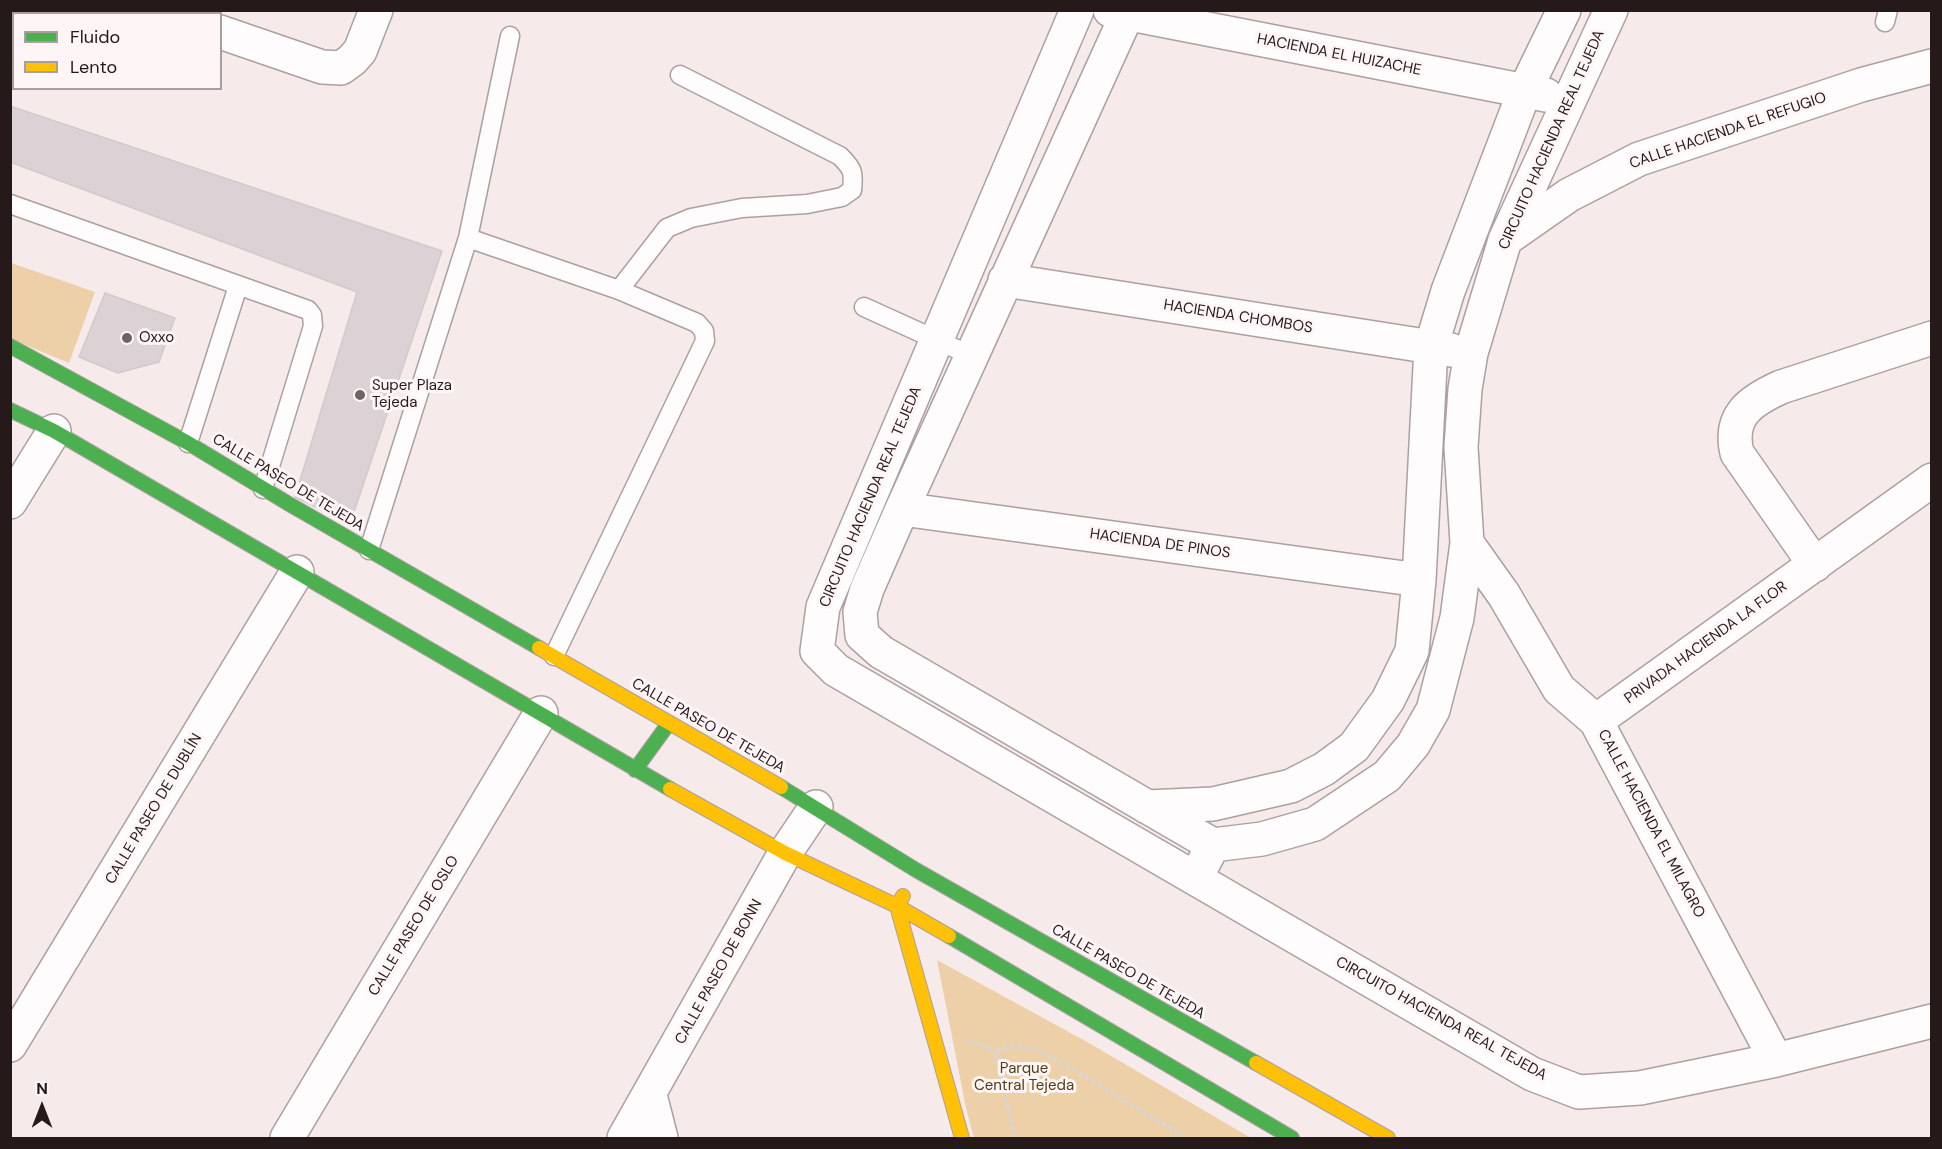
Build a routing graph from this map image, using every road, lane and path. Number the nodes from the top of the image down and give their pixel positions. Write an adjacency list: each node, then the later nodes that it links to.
1 (376, 10): 6 (street)
2 (1077, 10): 20 (street, CIRCUITO HACIENDA REAL TEJEDA)
3 (1564, 10): 10 (street)
4 (1611, 10): 11 (street, CIRCUITO HACIENDA REAL TEJEDA)
5 (1122, 12): 10 (street, HACIENDA EL HUIZACHE); 15 (street)
6 (222, 33)
7 (510, 36): 13 (lane)
8 (1932, 66): 14 (street, CALLE HACIENDA EL REFUGIO)
9 (680, 75): 17 (lane)
10 (1525, 90): 11 (street, HACIENDA EL HUIZACHE); 22 (street)
11 (1569, 100): 14 (street, CIRCUITO HACIENDA REAL TEJEDA)
12 (10, 204): 16 (lane)
13 (468, 237): 17 (lane); 33 (lane)
14 (1505, 240): 23 (street, CIRCUITO HACIENDA REAL TEJEDA)
15 (1005, 280): 22 (street, HACIENDA CHOMBOS); 24 (street)
16 (238, 286): 27 (lane); 29 (lane)
17 (619, 290): 37 (lane)
18 (864, 307): 20 (lane)
19 (1932, 338): 34 (street)
20 (936, 341): 24 (lane); 44 (street, CIRCUITO HACIENDA REAL TEJEDA)
21 (10, 346): 27 (main road, CALLE PASEO DE TEJEDA)
22 (1431, 347): 23 (street, HACIENDA CHOMBOS); 36 (street)
23 (1471, 353): 32 (street, CIRCUITO HACIENDA REAL TEJEDA)
24 (972, 356): 31 (street)
25 (10, 410): 26 (main road)
26 (54, 431): 30 (street); 35 (main road)
27 (189, 443): 29 (main road, CALLE PASEO DE TEJEDA)
28 (1932, 480): 34 (street, PRIVADA HACIENDA LA FLOR)
29 (263, 489): 33 (main road, CALLE PASEO DE TEJEDA)
30 (10, 502)
31 (902, 509): 36 (street, HACIENDA DE PINOS); 42 (street)
32 (1467, 543): 39 (street, CALLE HACIENDA EL MILAGRO); 45 (street, CIRCUITO HACIENDA REAL TEJEDA)
33 (369, 550): 37 (main road, CALLE PASEO DE TEJEDA)
34 (1815, 565): 39 (street, PRIVADA HACIENDA LA FLOR)
35 (297, 573): 38 (main road); 51 (street, CALLE PASEO DE DUBLÍN)
36 (1419, 580): 42 (street)
37 (554, 656): 40 (main road, CALLE PASEO DE TEJEDA)
38 (541, 713): 41 (main road); 54 (street, CALLE PASEO DE OSLO)
39 (1596, 721): 52 (street, CALLE HACIENDA EL MILAGRO)
40 (669, 723): 41 (main road); 43 (main road, CALLE PASEO DE TEJEDA)
41 (635, 770): 46 (main road)
42 (1148, 806): 44 (street); 45 (street)
43 (816, 807): 46 (street, CALLE PASEO DE BONN); 47 (main road, CALLE PASEO DE TEJEDA)
44 (1129, 839): 48 (street, CIRCUITO HACIENDA REAL TEJEDA)
45 (1213, 845): 48 (street)
46 (785, 853): 49 (main road); 53 (street, CALLE PASEO DE BONN)
47 (916, 870): 49 (main road); 61 (main road, CALLE PASEO DE TEJEDA)
48 (1195, 878): 52 (street, CIRCUITO HACIENDA REAL TEJEDA)
49 (897, 906): 57 (main road); 60 (main road)
50 (1932, 1021): 52 (street, CIRCUITO HACIENDA REAL TEJEDA)
51 (10, 1045)
52 (1776, 1060)
53 (650, 1095): 55 (street, CALLE PASEO DE BONN); 56 (street)
54 (288, 1138)
55 (624, 1138)
56 (661, 1138)
57 (962, 1138)
58 (1015, 1138): 59 (path)
59 (1186, 1138)
60 (1292, 1138)
61 (1388, 1138)

